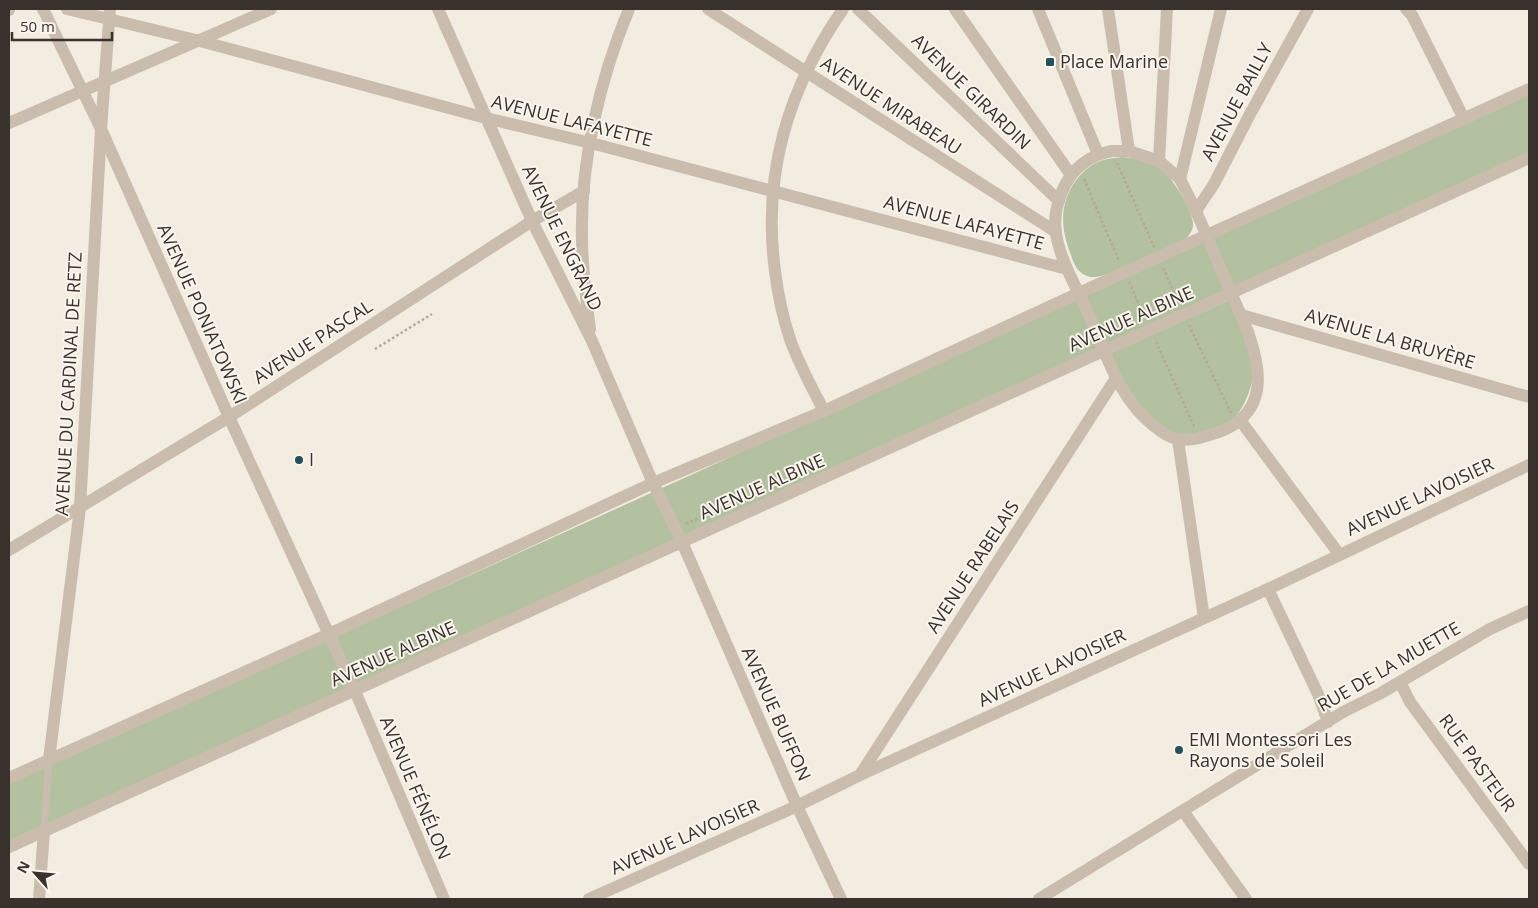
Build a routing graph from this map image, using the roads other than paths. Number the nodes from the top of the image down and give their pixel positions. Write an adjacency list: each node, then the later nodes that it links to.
1 (43, 9): 21 (street, AVENUE PONIATOWSKI)
2 (67, 9): 16 (street, AVENUE LAFAYETTE)
3 (271, 9): 17 (street)
4 (438, 9): 22 (street, AVENUE ENGRAND)
5 (629, 9): 26 (street)
6 (708, 9): 18 (street, AVENUE MIRABEAU)
7 (844, 9): 18 (street)
8 (858, 9): 35 (street, AVENUE GIRARDIN)
9 (955, 9): 31 (street)
10 (1038, 9): 28 (street)
11 (1108, 9): 27 (street)
12 (1167, 9): 30 (street)
13 (1221, 9): 32 (street)
14 (1308, 9): 36 (street, AVENUE BAILLY)
15 (1406, 9): 23 (street)
16 (110, 13): 17 (street, AVENUE LAFAYETTE); 19 (street, AVENUE DU CARDINAL DE RETZ)
17 (200, 41): 19 (street); 22 (street, AVENUE LAFAYETTE)
18 (807, 72): 34 (street); 38 (street, AVENUE MIRABEAU)
19 (105, 83): 21 (street); 25 (street, AVENUE DU CARDINAL DE RETZ)
20 (1529, 89): 23 (street)
21 (83, 91): 24 (street); 25 (street, AVENUE PONIATOWSKI)
22 (486, 118): 26 (street, AVENUE LAFAYETTE); 37 (street, AVENUE ENGRAND)
23 (1464, 119): 39 (street)
24 (9, 123)
25 (101, 129): 49 (street, AVENUE PONIATOWSKI); 54 (street, AVENUE DU CARDINAL DE RETZ)
26 (590, 143): 33 (street); 34 (street, AVENUE LAFAYETTE)
27 (1129, 151): 28 (street); 30 (street)
28 (1098, 154): 31 (street)
29 (1529, 158): 42 (street, AVENUE ALBINE)
30 (1159, 161): 32 (street)
31 (1076, 174): 35 (street)
32 (1180, 179): 36 (street)
33 (584, 191): 37 (street, AVENUE PASCAL); 44 (street)
34 (772, 191): 40 (street, AVENUE LAFAYETTE); 48 (street)
35 (1059, 200): 38 (street)
36 (1196, 211): 39 (street)
37 (532, 221): 44 (street, AVENUE ENGRAND); 49 (street, AVENUE PASCAL)
38 (1056, 232): 40 (street)
39 (1206, 236): 41 (street); 42 (street)
40 (1067, 269): 41 (street)
41 (1079, 293): 45 (street); 48 (street)
42 (1231, 294): 43 (street); 45 (street, AVENUE ALBINE)
43 (1240, 315): 47 (street, AVENUE LA BRUYÈRE); 50 (street)
44 (592, 342): 53 (street, AVENUE ENGRAND)
45 (1104, 350): 46 (street); 55 (street, AVENUE ALBINE)
46 (1116, 378): 51 (street); 67 (street, AVENUE RABELAIS)
47 (1529, 397)
48 (824, 411): 53 (street)
49 (229, 417): 54 (street, AVENUE PASCAL); 61 (street, AVENUE PONIATOWSKI)
50 (1238, 422): 51 (street); 57 (street)
51 (1178, 440): 60 (street)
52 (1529, 465): 57 (street, AVENUE LAVOISIER)
53 (653, 483): 55 (street, AVENUE BUFFON); 61 (street)
54 (80, 508): 56 (street, AVENUE PASCAL); 65 (street, AVENUE DU CARDINAL DE RETZ)
55 (682, 542): 63 (street, AVENUE ALBINE); 68 (street, AVENUE BUFFON)
56 (9, 550)
57 (1339, 554): 58 (street, AVENUE LAVOISIER)
58 (1268, 588): 60 (street, AVENUE LAVOISIER); 64 (street)
59 (1529, 611): 62 (street, RUE DE LA MUETTE)
60 (1204, 618): 67 (street, AVENUE LAVOISIER)
61 (329, 634): 63 (street, AVENUE PONIATOWSKI); 65 (street)
62 (1400, 682): 64 (street, RUE DE LA MUETTE); 72 (street, RUE PASTEUR)
63 (355, 691): 70 (street, AVENUE ALBINE); 74 (street, AVENUE FÉNÉLON)
64 (1328, 722): 69 (street, RUE DE LA MUETTE)
65 (49, 760): 66 (street); 70 (lane)
66 (10, 775)
67 (860, 775): 68 (street, AVENUE LAVOISIER)
68 (797, 806): 75 (street, AVENUE LAVOISIER); 76 (street, AVENUE BUFFON)
69 (1183, 811): 77 (street, RUE DE LA MUETTE); 78 (street)
70 (44, 831): 71 (street, AVENUE ALBINE); 73 (street)
71 (9, 847)
72 (1529, 864)
73 (39, 899)
74 (444, 899)
75 (589, 899)
76 (841, 899)
77 (1039, 899)
78 (1246, 899)

